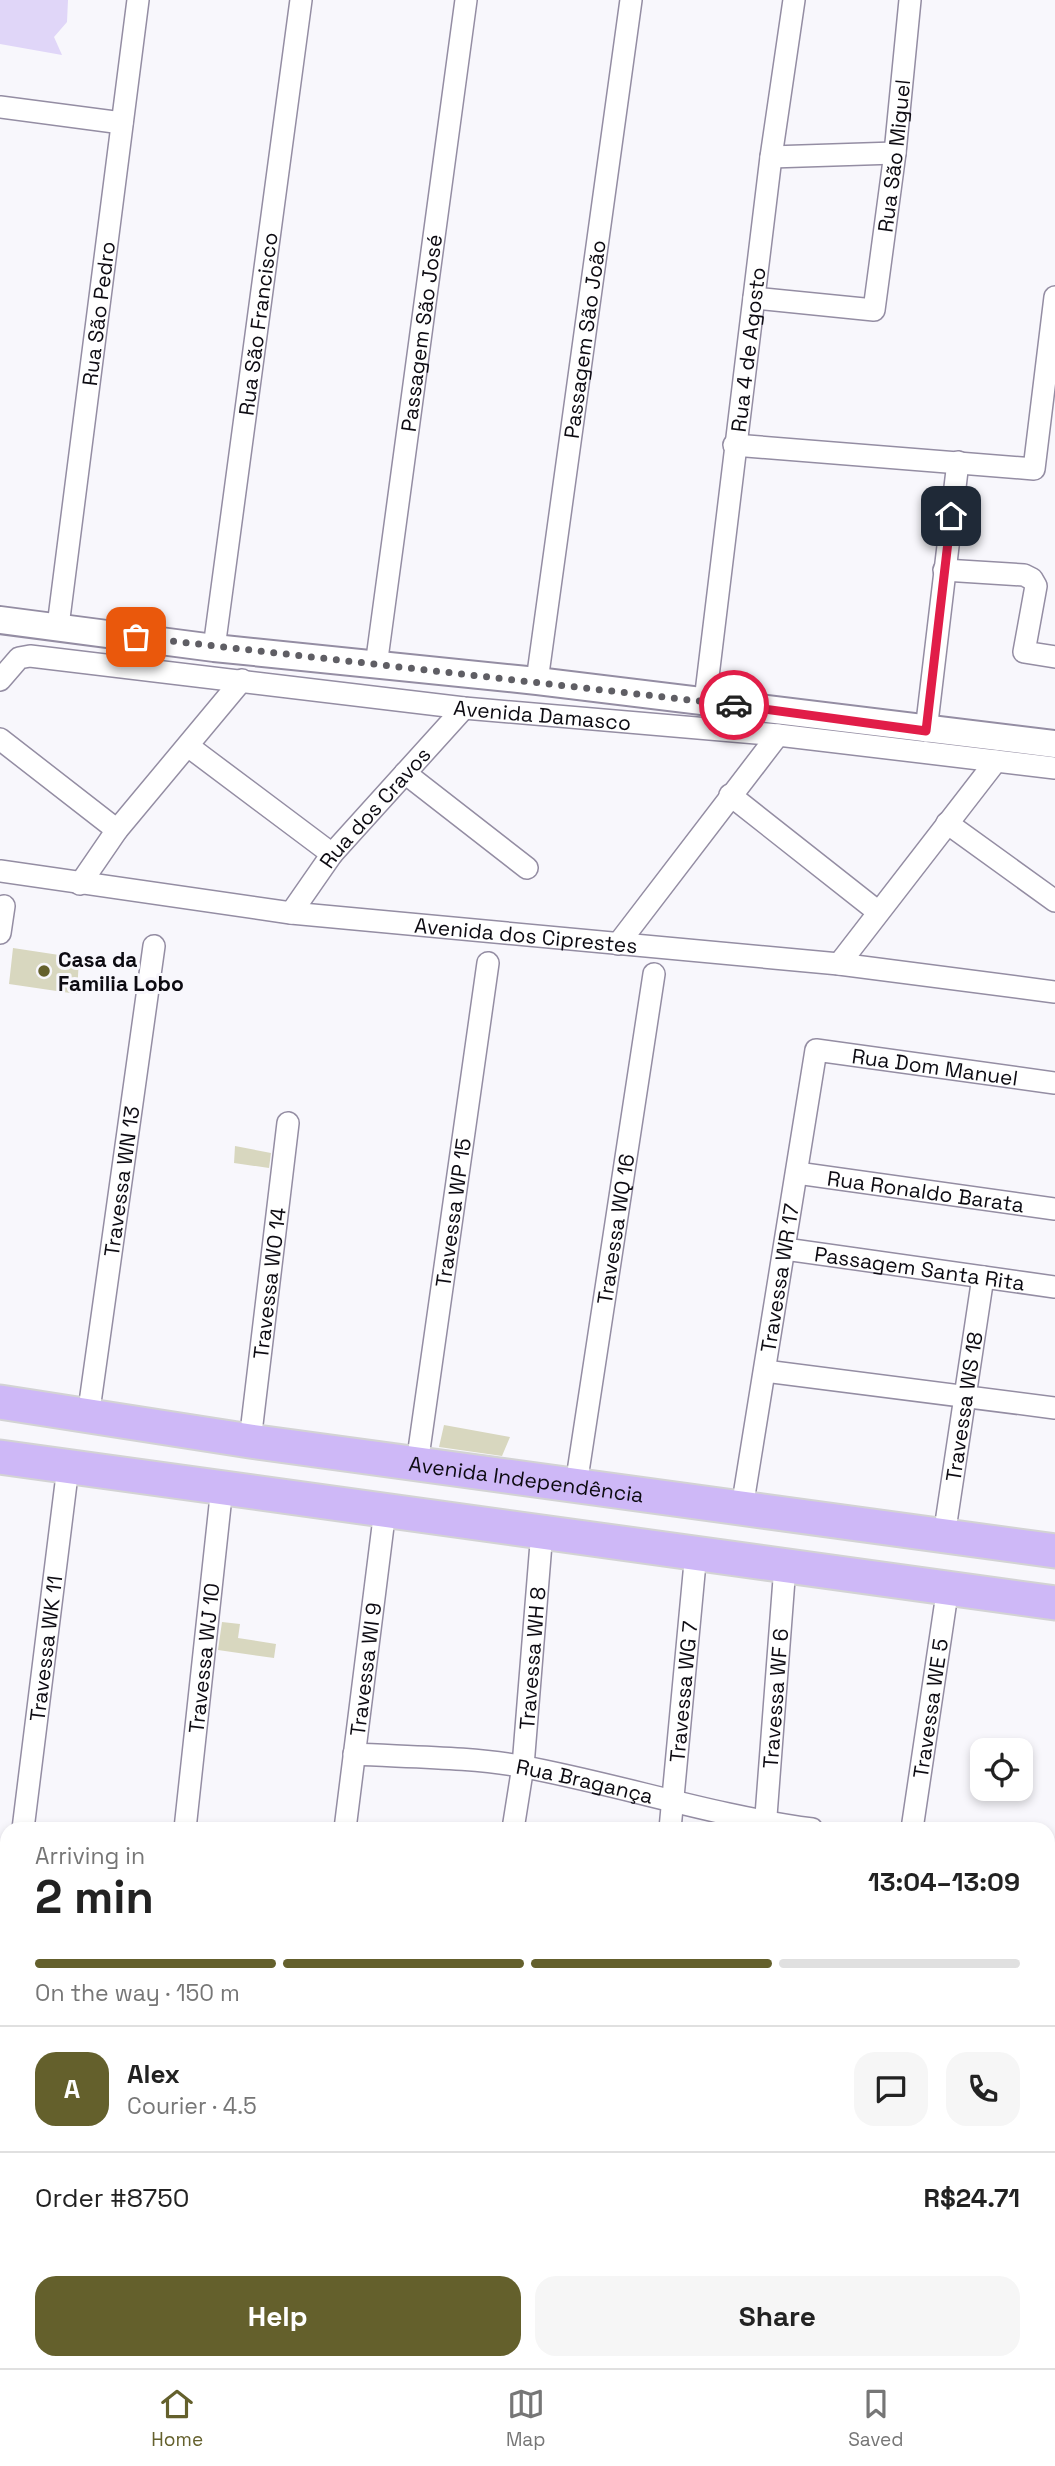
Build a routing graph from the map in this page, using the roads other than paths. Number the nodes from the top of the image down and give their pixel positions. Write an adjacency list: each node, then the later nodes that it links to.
1 (138, 0): 8 (street, Rua São Pedro)
2 (301, 0): 18 (street, Rua São Francisco)
3 (466, 0): 20 (street, Passagem São José)
4 (631, 0): 23 (street, Passagem São João)
5 (794, 0): 10 (street, Rua 4 de Agosto)
6 (910, 0): 9 (street, Rua São Miguel)
7 (0, 107): 8 (street)
8 (122, 123): 17 (street, Rua São Pedro)
9 (895, 153): 10 (street); 12 (street, Rua São Miguel)
10 (771, 157): 12 (street, Rua 4 de Agosto)
11 (1055, 297): 14 (street)
12 (754, 298): 13 (street, Rua 4 de Agosto)
13 (734, 444): 14 (street); 24 (street, Rua 4 de Agosto)
14 (958, 462): 15 (street)
15 (944, 570): 19 (street); 26 (street)
16 (0, 620): 17 (street, Avenida Damasco)
17 (58, 626): 18 (street, Avenida Damasco)
18 (214, 648): 20 (street, Avenida Damasco)
19 (1055, 657)
20 (376, 666): 23 (street, Avenida Damasco)
21 (0, 680): 22 (street, Avenida Damasco)
22 (242, 680): 25 (street, Avenida Damasco); 30 (street)
23 (537, 681): 24 (street, Avenida Damasco)
24 (705, 701): 26 (street, Avenida Damasco)
25 (464, 708): 27 (street, Avenida Damasco); 33 (street, Rua dos Cravos)
26 (926, 731): 29 (street, Avenida Damasco)
27 (778, 735): 31 (street, Avenida Damasco); 34 (street)
28 (0, 738): 36 (street)
29 (1055, 744)
30 (188, 746): 36 (street); 37 (street)
31 (996, 761): 32 (street, Avenida Damasco); 35 (street)
32 (1055, 768)
33 (405, 774): 37 (street, Rua dos Cravos); 38 (street)
34 (730, 794): 43 (street); 46 (street)
35 (947, 823): 41 (street); 43 (street)
36 (117, 830): 40 (street)
37 (332, 854): 44 (street, Rua dos Cravos)
38 (527, 868)
39 (0, 871): 40 (street, Avenida dos Ciprestes)
40 (80, 884): 44 (street, Avenida dos Ciprestes)
41 (1055, 901)
42 (4, 906): 45 (street)
43 (877, 911): 49 (street)
44 (291, 913): 46 (street, Avenida dos Ciprestes)
45 (0, 933)
46 (618, 944): 49 (street, Avenida dos Ciprestes)
47 (154, 946): 64 (street, Travessa WN 13)
48 (488, 963): 67 (street, Travessa WP 15)
49 (839, 964): 51 (street, Avenida dos Ciprestes)
50 (654, 974): 69 (street, Travessa WQ 16)
51 (1055, 992)
52 (816, 1050): 53 (street, Rua Dom Manuel); 55 (street, Travessa WR 17)
53 (1055, 1083)
54 (288, 1123): 65 (street, Travessa WO 14)
55 (797, 1173): 56 (street, Rua Ronaldo Barata); 57 (street, Travessa WR 17)
56 (1055, 1209)
57 (785, 1249): 58 (street, Passagem Santa Rita); 60 (street, Travessa WR 17)
58 (983, 1277): 59 (street, Passagem Santa Rita); 61 (street, Travessa WS 18)
59 (1055, 1287)
60 (765, 1371): 61 (street); 71 (street, Travessa WR 17)
61 (964, 1395): 63 (street); 74 (street, Travessa WS 18)
62 (0, 1402): 64 (main road, Avenida Independência)
63 (1055, 1408)
64 (88, 1417): 65 (main road, Avenida Independência)
65 (250, 1441): 67 (main road, Avenida Independência)
66 (0, 1457): 68 (main road)
67 (417, 1464): 69 (main road, Avenida Independência)
68 (68, 1467): 70 (main road); 83 (street, Travessa WK 11)
69 (576, 1485): 71 (main road, Avenida Independência)
70 (222, 1487): 72 (main road); 84 (street, Travessa WJ 10)
71 (742, 1508): 74 (main road, Avenida Independência)
72 (385, 1510): 73 (main road); 80 (street, Travessa WI 9)
73 (541, 1531): 76 (main road); 81 (street, Travessa WH 8)
74 (944, 1536): 75 (main road, Avenida Independência)
75 (1055, 1551)
76 (696, 1552): 77 (main road); 82 (street, Travessa WG 7)
77 (785, 1566): 78 (main road); 89 (street, Travessa WF 6)
78 (948, 1587): 79 (main road); 90 (street, Travessa WE 5)
79 (1055, 1603)
80 (354, 1754): 81 (street, Rua Bragança); 85 (street, Travessa WI 9)
81 (523, 1766): 82 (street, Rua Bragança); 86 (street, Travessa WH 8)
82 (674, 1803): 87 (street, Travessa WG 7); 88 (street, Rua Bragança)
83 (24, 1822)
84 (186, 1822)
85 (346, 1822)
86 (514, 1822)
87 (671, 1822)
88 (749, 1822)
89 (765, 1822)
90 (913, 1822)

